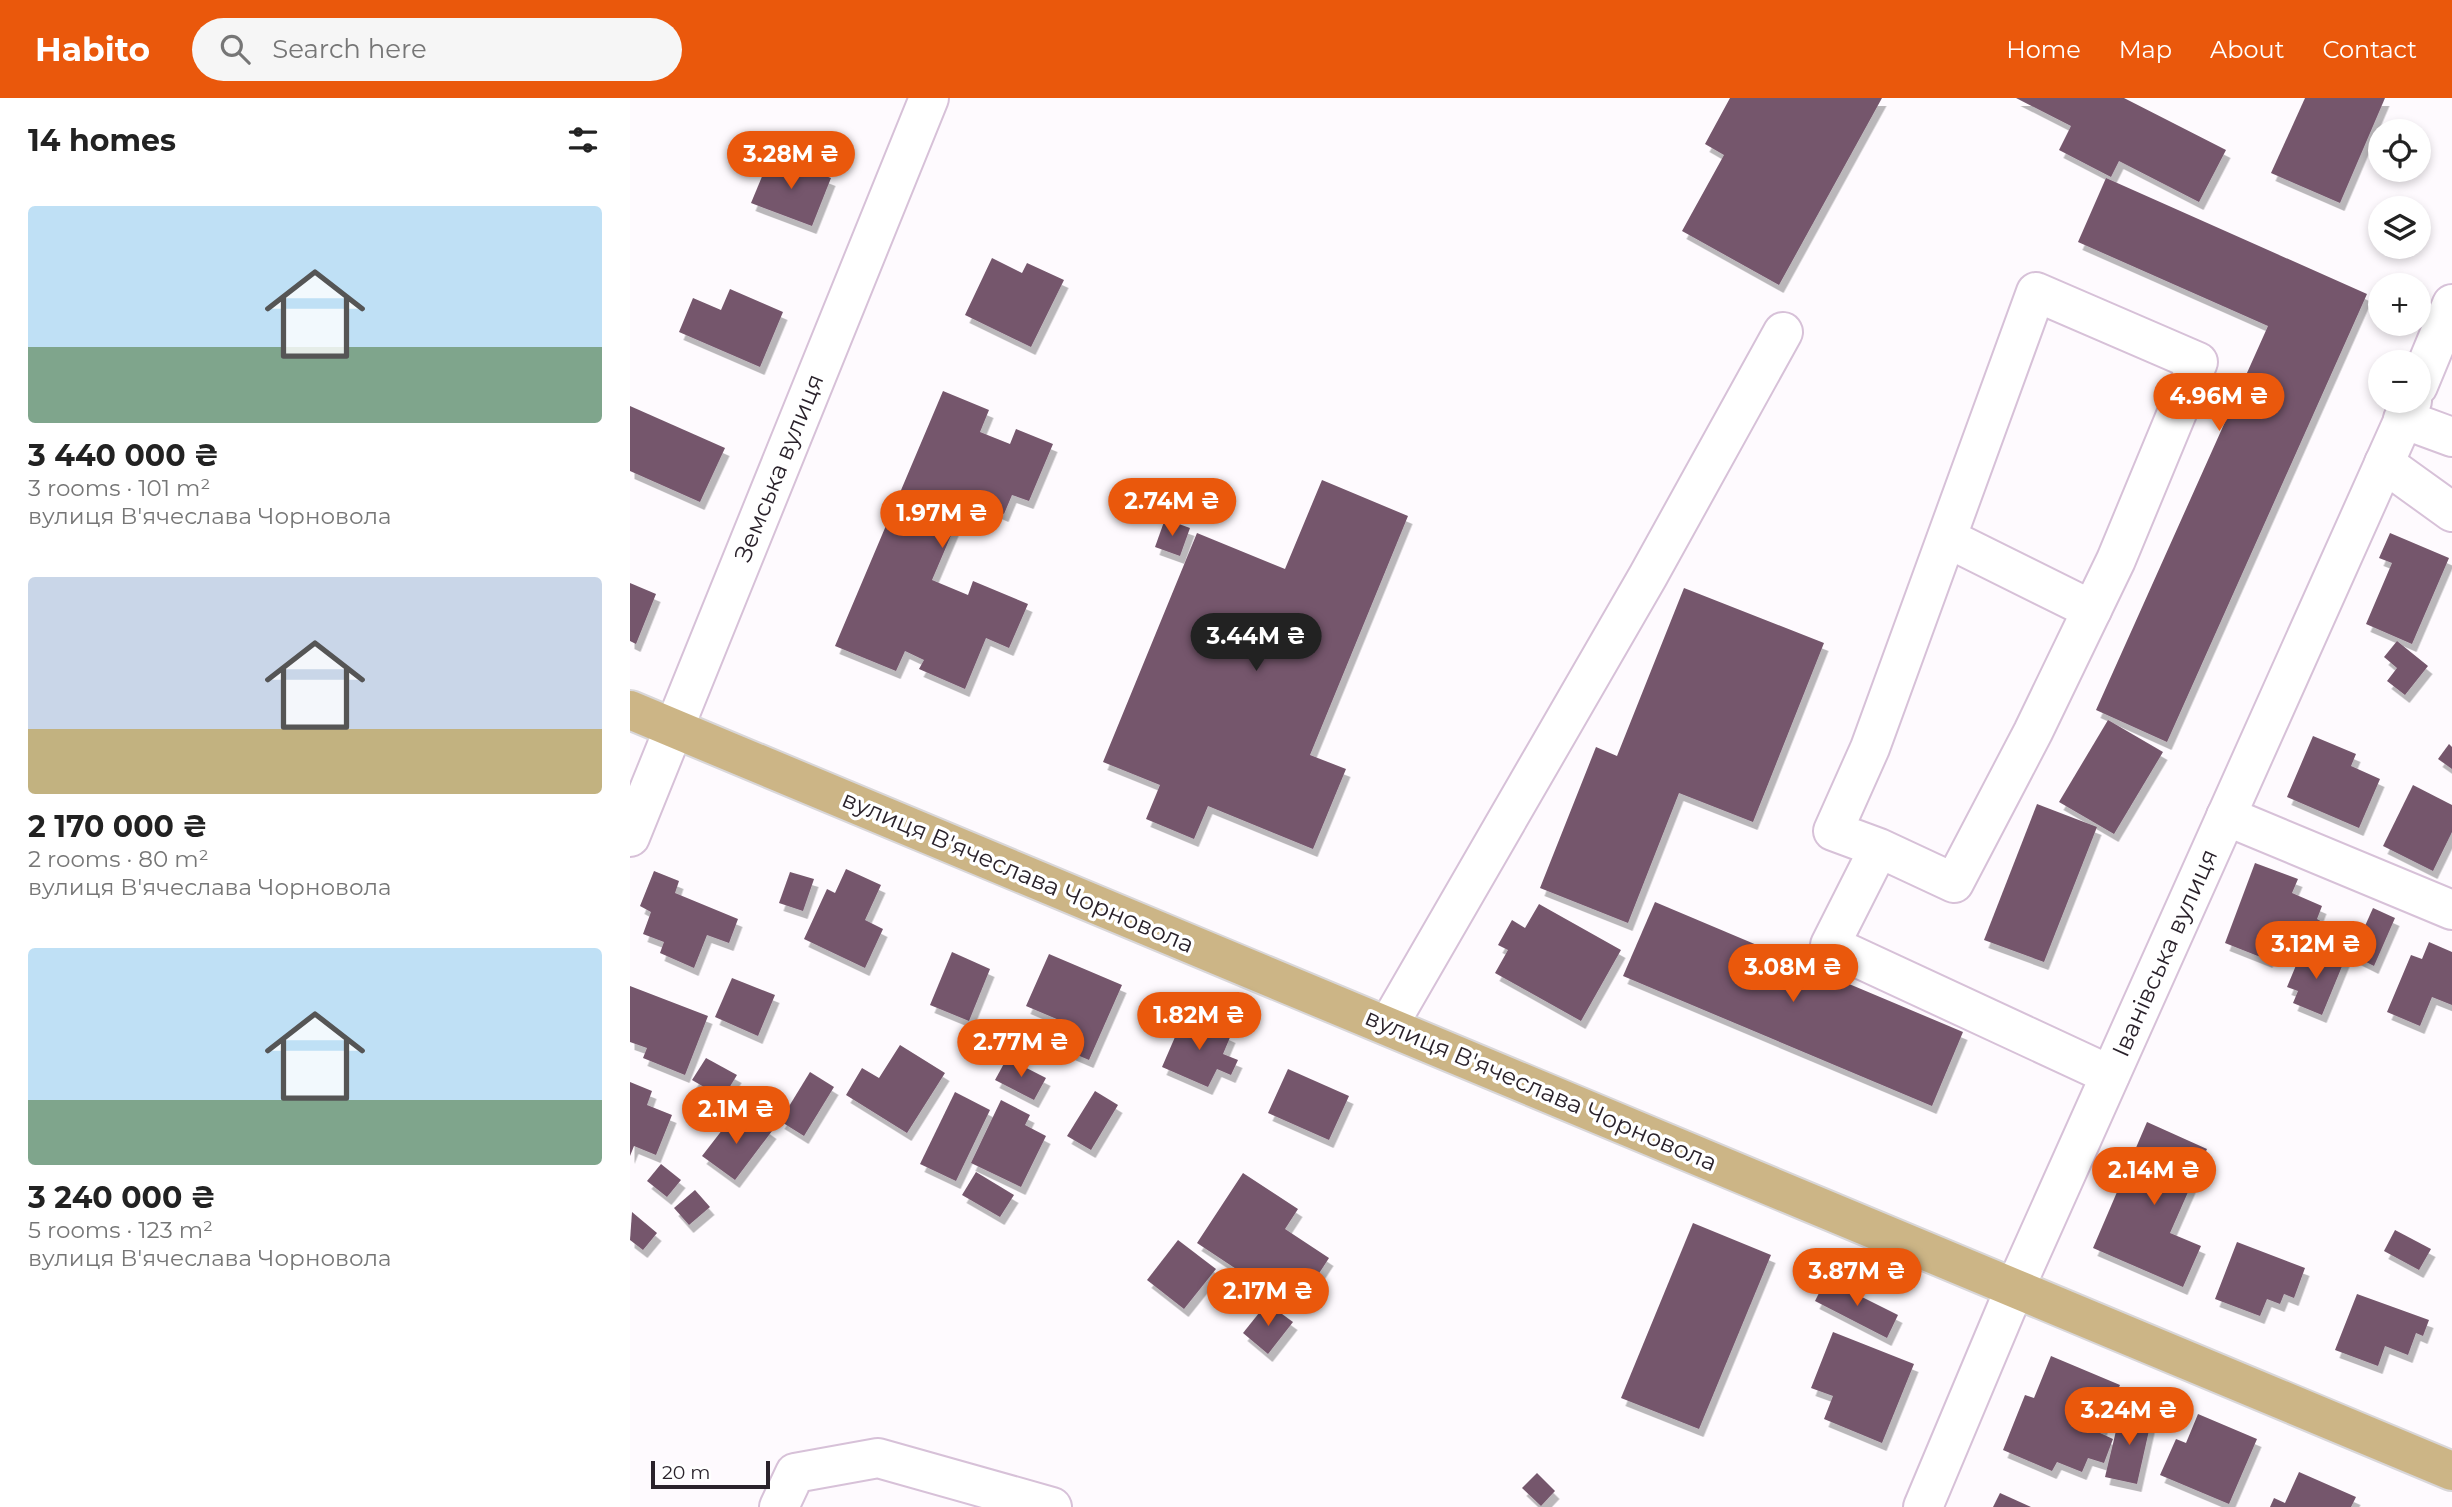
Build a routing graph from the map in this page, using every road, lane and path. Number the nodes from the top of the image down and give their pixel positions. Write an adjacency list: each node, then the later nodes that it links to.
1 (929, 98): 13 (street, Земська вулиця)
2 (2452, 304): 4 (street, Іванівська вулиця)
3 (1783, 332): 18 (street)
4 (2431, 354)
5 (2406, 413): 8 (street, Іванівська вулиця)
6 (2424, 413): 7 (street)
7 (2452, 437)
8 (2384, 463): 9 (street); 14 (street, Іванівська вулиця)
9 (2452, 512)
10 (1947, 538): 11 (street); 11 (street); 16 (street)
11 (2092, 610): 16 (street)
12 (630, 710): 13 (main road, вулиця В'ячеслава Чорновола)
13 (674, 728): 15 (street, Земська вулиця); 18 (main road, вулиця В'ячеслава Чорновола)
14 (2226, 816): 17 (street); 19 (street, Іванівська вулиця)
15 (630, 837)
16 (1879, 848): 19 (street)
17 (2452, 910)
18 (1388, 1026): 20 (main road, вулиця В'ячеслава Чорновола)
19 (2110, 1075): 20 (street, Іванівська вулиця)
20 (2015, 1288): 21 (main road, вулиця В'ячеслава Чорновола); 24 (street, Іванівська вулиця)
21 (2452, 1471)
22 (779, 1507): 23 (street)
23 (1052, 1507)
24 (1923, 1507)

